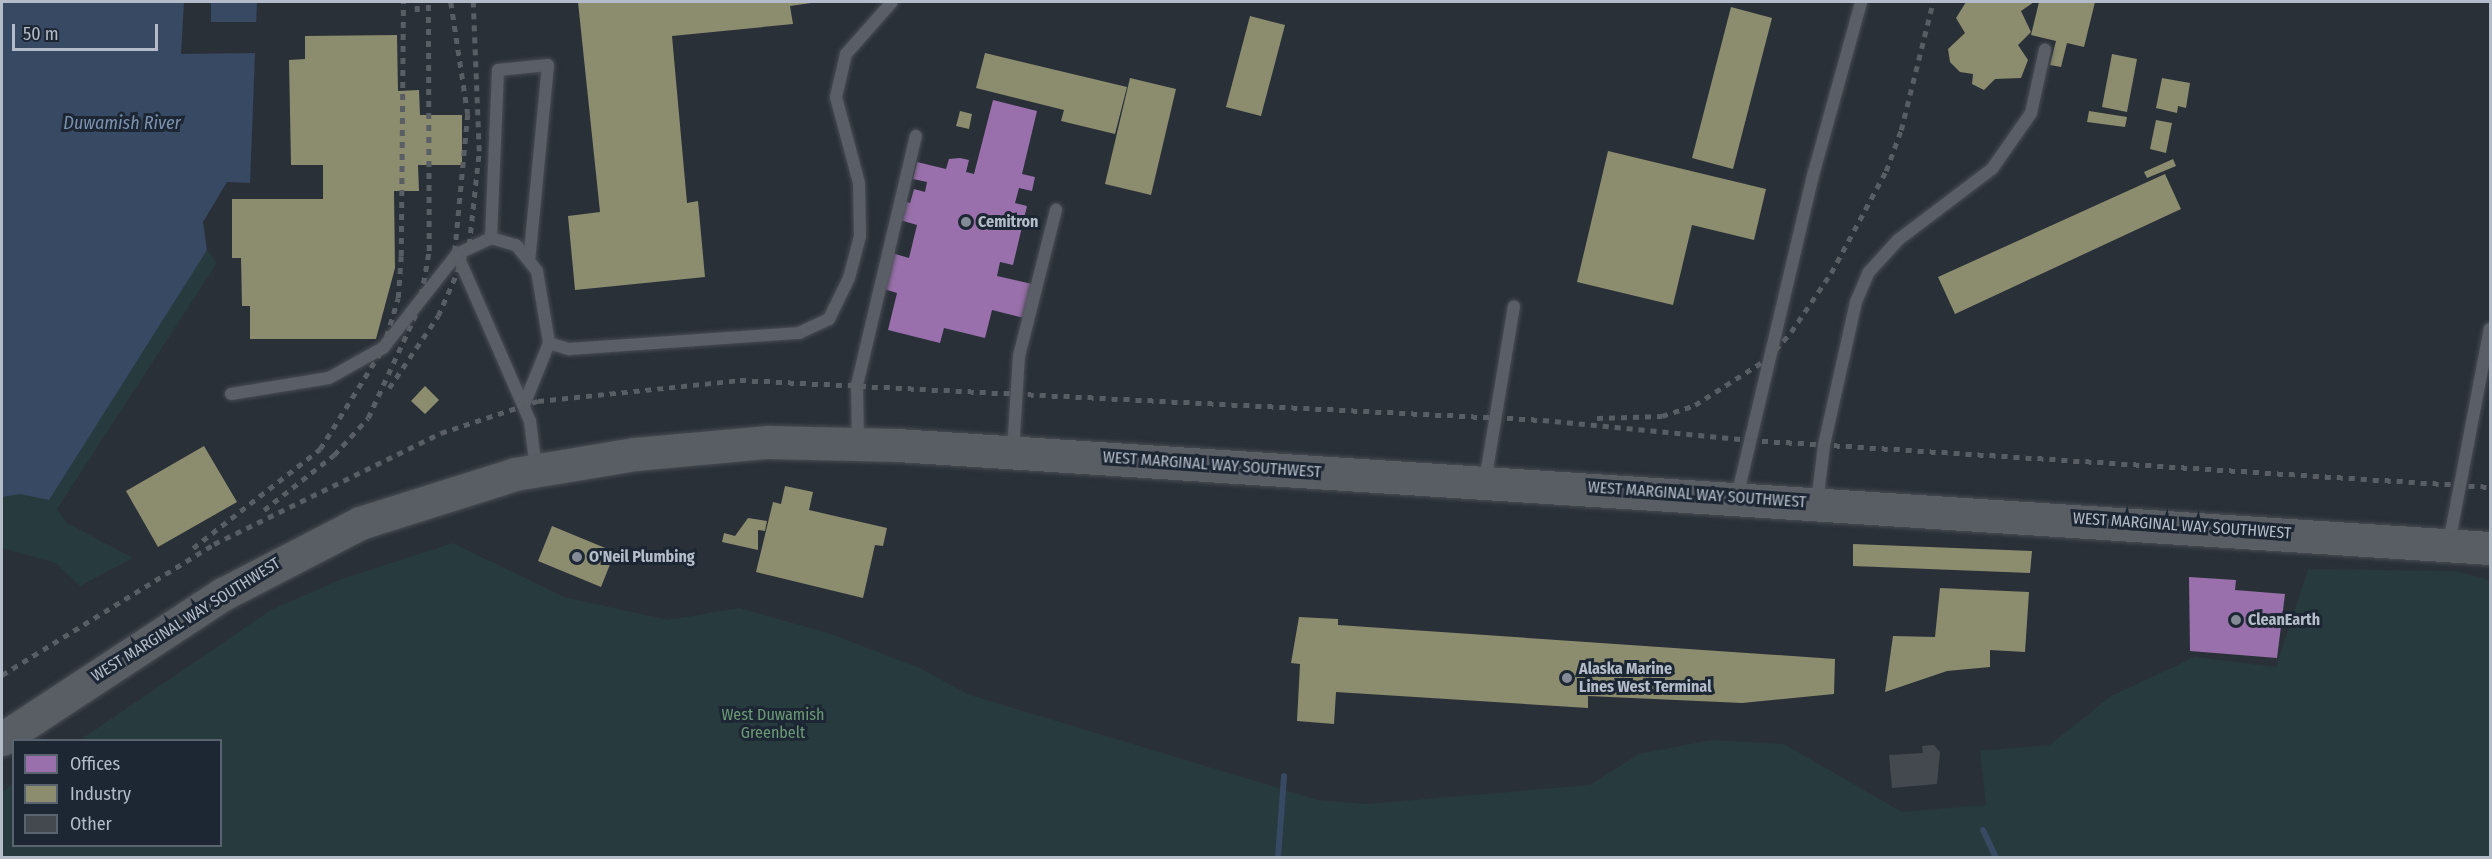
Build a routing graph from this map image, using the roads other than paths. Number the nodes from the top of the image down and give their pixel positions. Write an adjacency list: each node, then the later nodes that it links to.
1 (892, 2): 11 (lane)
2 (1861, 2): 18 (lane)
3 (2045, 50): 19 (lane)
4 (916, 136): 14 (lane)
5 (1056, 210): 15 (lane)
6 (490, 238): 7 (lane); 8 (lane); 8 (lane)
7 (457, 254): 12 (lane); 13 (lane)
8 (529, 261): 11 (lane)
9 (1514, 306): 17 (lane)
10 (2490, 329): 20 (lane)
11 (549, 343): 13 (lane)
12 (231, 394)
13 (524, 405): 16 (lane)
14 (858, 444): 15 (main road, WEST MARGINAL WAY SOUTHWEST); 16 (main road, WEST MARGINAL WAY SOUTHWEST)
15 (1013, 452): 17 (main road, WEST MARGINAL WAY SOUTHWEST)
16 (536, 470): 22 (main road, WEST MARGINAL WAY SOUTHWEST)
17 (1485, 482): 18 (main road, WEST MARGINAL WAY SOUTHWEST)
18 (1737, 498): 19 (main road, WEST MARGINAL WAY SOUTHWEST)
19 (1817, 503): 20 (main road, WEST MARGINAL WAY SOUTHWEST)
20 (2449, 544): 21 (main road, WEST MARGINAL WAY SOUTHWEST)
21 (2490, 548)
22 (2, 739)

